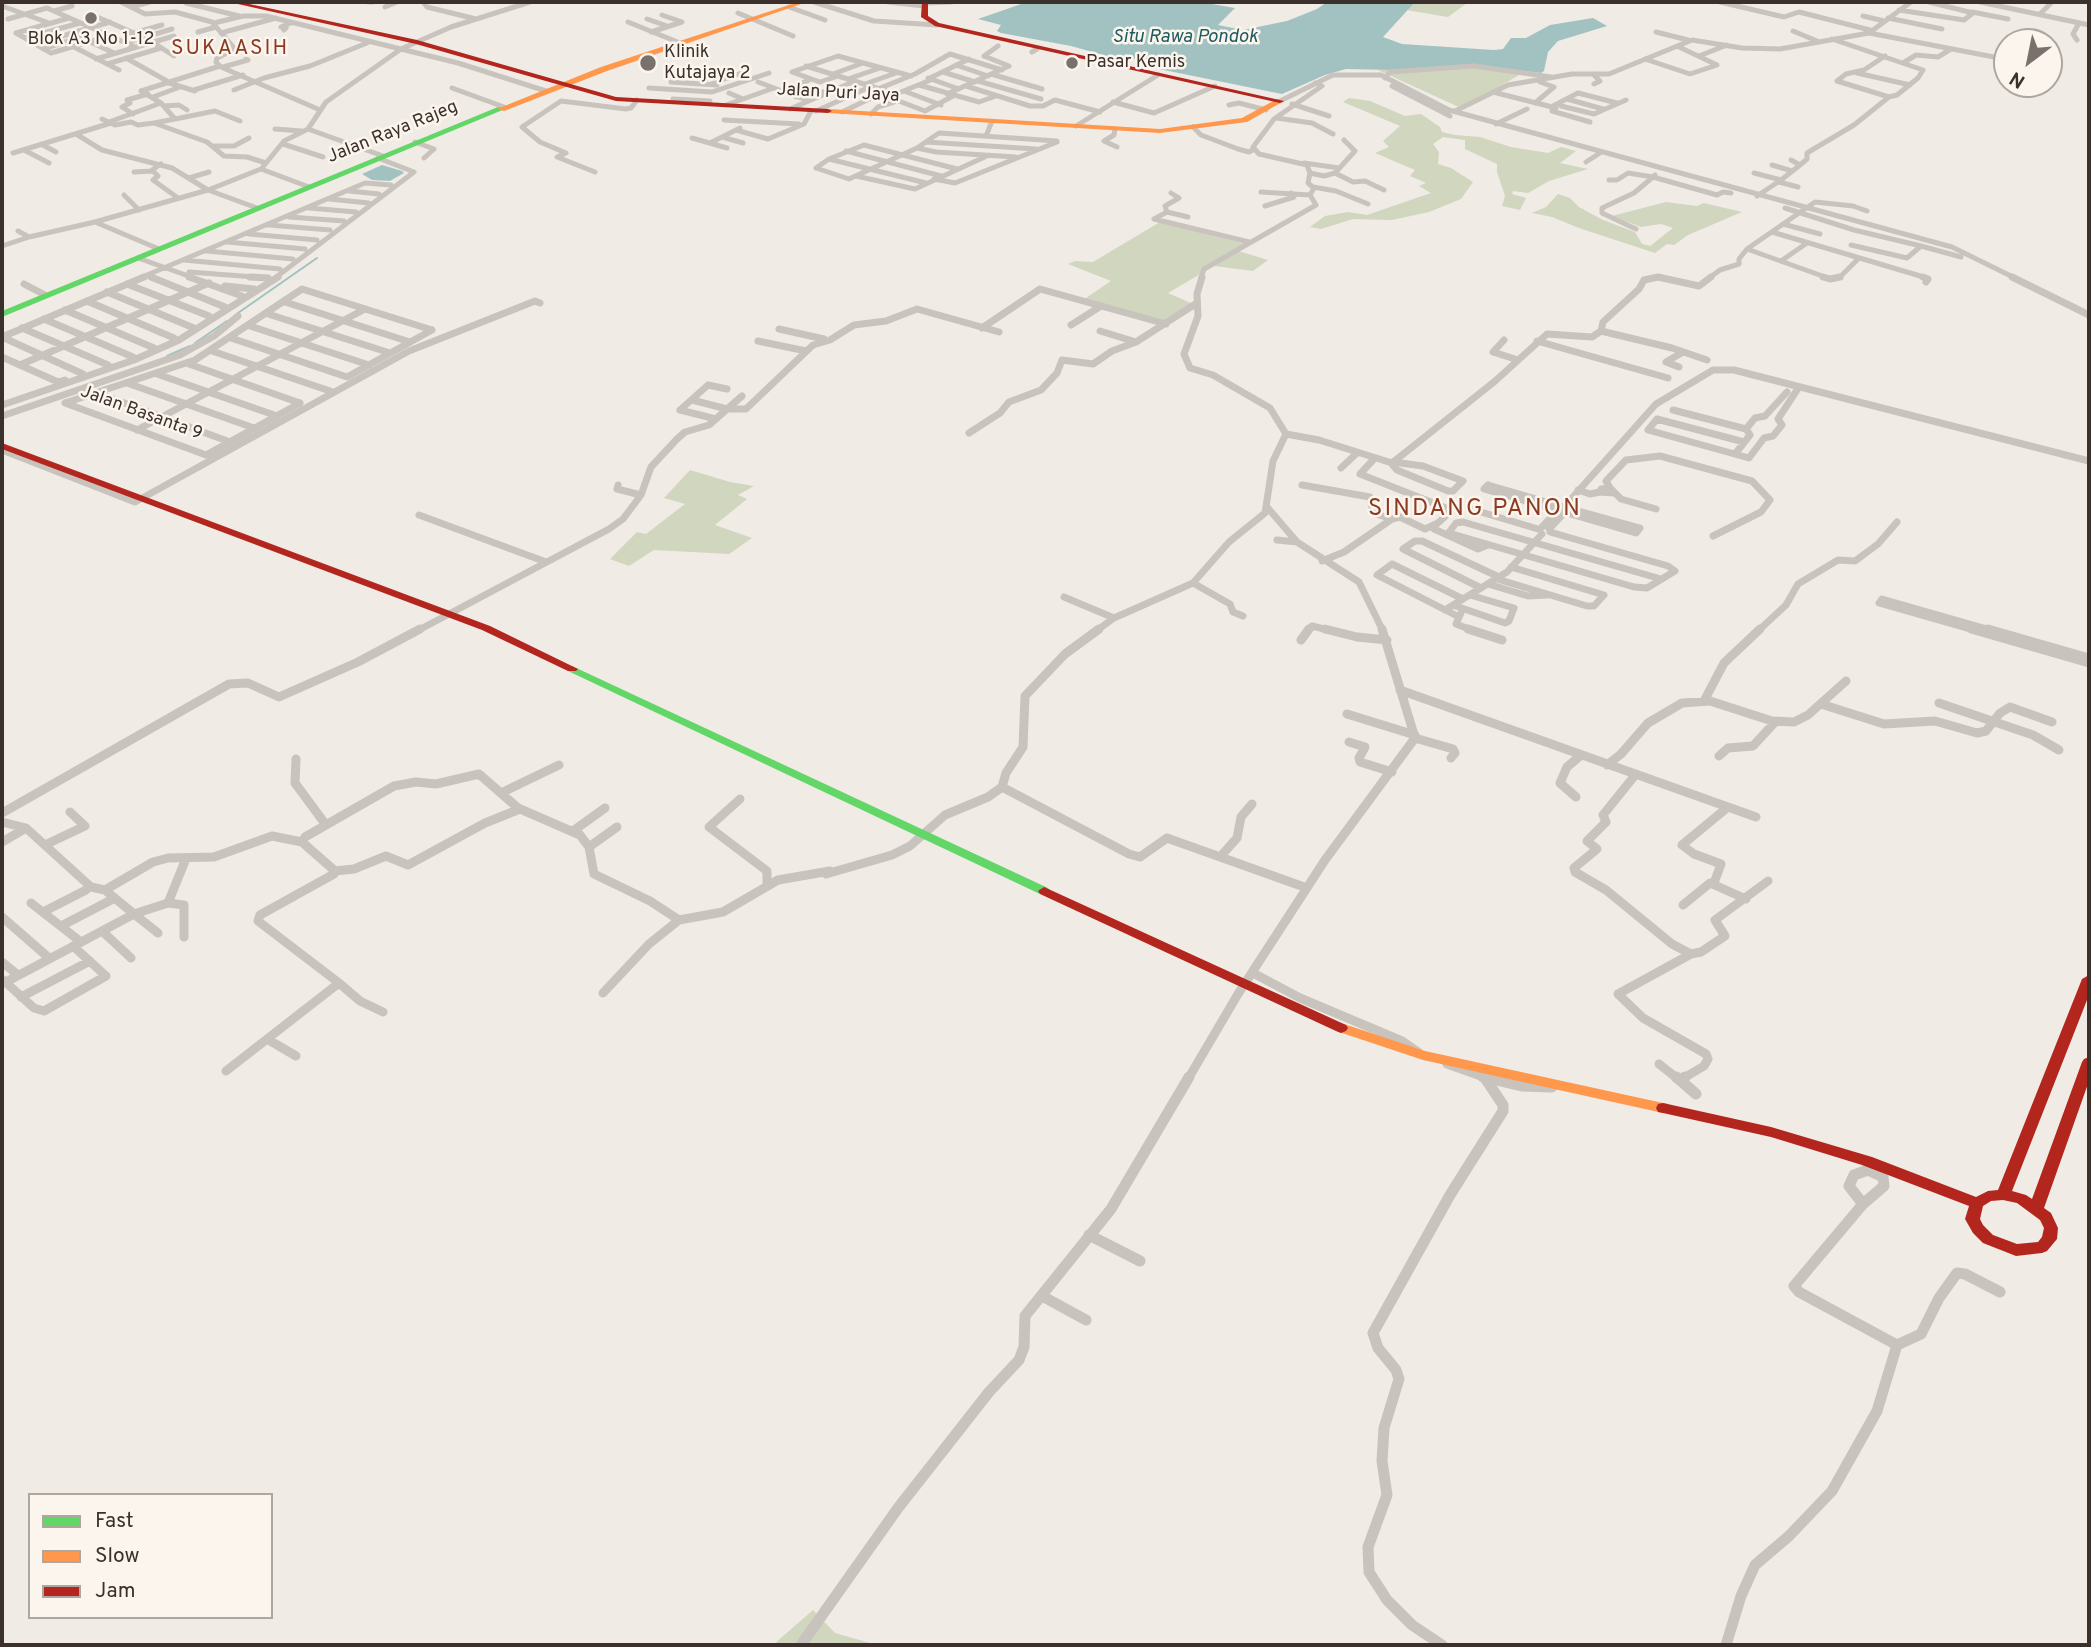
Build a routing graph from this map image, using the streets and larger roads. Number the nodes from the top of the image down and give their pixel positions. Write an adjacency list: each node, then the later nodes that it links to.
1 (121, 2): 22 (street)
2 (150, 2): 22 (street)
3 (397, 2): 20 (street)
4 (423, 2): 36 (street)
5 (530, 2): 36 (street)
6 (804, 2): 21 (street, Jalan Raya Rajeg)
7 (814, 2): 50 (street)
8 (888, 2): 16 (street)
9 (952, 2): 16 (street)
10 (1720, 2): 34 (street)
11 (1911, 2): 23 (street)
12 (1929, 2): 25 (street)
13 (1980, 2): 29 (street)
14 (2052, 2): 29 (street)
15 (186, 3): 19 (street)
16 (925, 3): 50 (street)
17 (2, 6): 26 (street)
18 (72, 6): 24 (street)
19 (233, 7): 30 (street, Jalan Puri Jaya); 32 (street); 54 (street)
20 (385, 7)
21 (789, 7): 38 (street, Jalan Raya Rajeg); 41 (street)
22 (131, 8): 54 (street)
23 (1899, 10): 25 (street); 39 (street)
24 (54, 12): 26 (street); 35 (street)
25 (1972, 12): 40 (street)
26 (27, 13): 44 (street); 55 (street)
27 (88, 13): 42 (street)
28 (738, 13): 38 (street)
29 (2040, 14): 47 (street)
30 (278, 15): 32 (street); 49 (street); 58 (street); 77 (street); 78 (street, Jalan Puri Jaya)
31 (662, 15): 52 (street)
32 (250, 16): 49 (street)
33 (1863, 16): 39 (street)
34 (1784, 17): 46 (street); 63 (street)
35 (69, 18): 44 (street); 45 (street)
36 (477, 19): 78 (street)
37 (647, 19): 52 (street)
38 (754, 19): 67 (street); 82 (street, Jalan Raya Rajeg)
39 (1886, 19): 57 (street); 63 (street)
40 (2008, 19)
41 (825, 20)
42 (110, 22): 53 (street); 65 (street)
43 (628, 22): 61 (street)
44 (50, 23): 55 (street)
45 (80, 23): 53 (street); 70 (street)
46 (1775, 23)
47 (2079, 23): 51 (street); 73 (street)
48 (162, 25): 65 (street)
49 (259, 25): 54 (street)
50 (937, 25): 127 (street)
51 (2089, 25)
52 (669, 27): 61 (street)
53 (90, 28): 64 (street); 69 (street)
54 (217, 28): 60 (street); 109 (street)
55 (29, 29): 70 (street)
56 (172, 29): 79 (street)
57 (1942, 29)
58 (284, 30)
59 (1793, 31): 74 (street)
60 (198, 32)
61 (651, 32): 82 (street)
62 (1656, 32): 72 (street)
63 (1870, 32): 71 (street); 88 (street)
64 (71, 33): 68 (street); 80 (street)
65 (134, 33): 69 (street)
66 (174, 36): 76 (street)
67 (793, 36)
68 (81, 37): 75 (street); 89 (street)
69 (112, 37): 75 (street); 79 (street)
70 (25, 38): 80 (street)
71 (1830, 38): 74 (street); 95 (street)
72 (1688, 40): 81 (street); 84 (street)
73 (2077, 40)
74 (1818, 41): 81 (street)
75 (91, 42): 85 (street); 91 (street)
76 (152, 42): 86 (street); 87 (street)
77 (371, 42): 90 (street); 134 (street)
78 (415, 42): 90 (street); 154 (street, Jalan Puri Jaya)
79 (125, 43): 86 (street)
80 (35, 44): 89 (street)
81 (1727, 45): 94 (street)
82 (682, 46): 154 (street, Jalan Raya Rajeg)
83 (998, 46): 113 (street)
84 (1677, 46): 94 (street); 101 (street)
85 (74, 47): 89 (street); 99 (street)
86 (135, 47): 91 (street)
87 (162, 48): 92 (street); 93 (street)
88 (1951, 48): 96 (street); 105 (street)
89 (43, 49)
90 (401, 49): 154 (street); 195 (street)
91 (114, 53): 99 (street)
92 (141, 54): 97 (street); 102 (street)
93 (174, 56)
94 (1699, 56): 101 (street)
95 (1885, 56): 105 (street); 120 (street)
96 (1993, 57)
97 (127, 58): 106 (street); 137 (street)
98 (969, 58): 107 (street); 113 (street); 125 (street)
99 (96, 59): 106 (street)
100 (246, 59): 109 (street)
101 (1645, 59): 122 (street)
102 (152, 61)
103 (822, 61): 104 (street); 108 (street); 112 (street)
104 (863, 63): 110 (street); 112 (street)
105 (1903, 63): 147 (street)
106 (107, 64): 114 (street)
107 (956, 65): 119 (street); 126 (street)
108 (806, 66): 124 (street); 131 (street)
109 (220, 67): 116 (street); 123 (street)
110 (880, 68): 118 (street); 136 (street)
111 (760, 69): 135 (street)
112 (848, 69): 124 (street)
113 (1002, 69): 126 (street)
114 (118, 70)
115 (734, 71): 130 (street)
116 (199, 72): 133 (street); 137 (street)
117 (713, 72): 130 (street)
118 (897, 72): 125 (street); 148 (street)
119 (943, 72): 132 (street); 138 (street)
120 (1852, 72): 147 (street); 173 (street)
121 (747, 74): 135 (street)
122 (1593, 74): 129 (street); 145 (street)
123 (243, 75): 134 (street); 151 (street)
124 (836, 75): 131 (street); 136 (street)
125 (913, 75): 132 (street); 148 (street)
126 (990, 75): 138 (street); 158 (street)
127 (1158, 75): 149 (street); 181 (street)
128 (1388, 77): 129 (street); 142 (street); 144 (street); 150 (street)
129 (1556, 77): 139 (street)
130 (728, 78): 143 (street)
131 (811, 79): 163 (street)
132 (932, 79): 146 (street); 157 (street)
133 (210, 80)
134 (257, 80): 159 (street); 195 (street)
135 (757, 80): 156 (street); 168 (street)
136 (852, 80): 148 (street); 166 (street)
137 (166, 81): 151 (street); 167 (street)
138 (976, 81): 157 (street); 175 (street)
139 (1535, 81): 164 (street); 183 (street)
140 (671, 82): 141 (street)
141 (687, 83): 143 (street); 143 (street)
142 (1315, 83): 180 (street); 188 (street)
143 (715, 84): 168 (street)
144 (1403, 84): 150 (street); 196 (street)
145 (1594, 84)
146 (919, 85): 162 (street); 170 (street)
147 (1910, 85): 173 (street)
148 (872, 86): 161 (street); 199 (street)
149 (1218, 86): 180 (street); 181 (street)
150 (1392, 86): 233 (street)
151 (180, 87): 167 (street)
152 (744, 87): 165 (street)
153 (452, 88): 189 (street)
154 (553, 88): 182 (street, Jalan Puri Jaya); 189 (street, Jalan Raya Rajeg)
155 (649, 88): 160 (street)
156 (774, 88): 163 (street); 165 (street)
157 (962, 88): 170 (street); 171 (street)
158 (1042, 89)
159 (234, 90)
160 (679, 90): 168 (street); 177 (street)
161 (886, 91): 172 (street); 197 (street)
162 (904, 91): 172 (street); 186 (street)
163 (783, 92): 169 (street)
164 (1493, 92): 183 (street); 196 (street)
165 (759, 93): 174 (street)
166 (827, 93): 169 (street); 199 (street)
167 (151, 95): 185 (street); 200 (street)
168 (727, 95): 174 (street); 174 (street); 177 (street, Jalan Puri Jaya); 199 (street, Jalan Puri Jaya)
169 (796, 96): 199 (street)
170 (950, 96): 171 (street); 186 (street)
171 (996, 96): 198 (street)
172 (896, 97): 186 (street); 201 (street)
173 (1889, 97): 269 (street)
174 (743, 99)
175 (1041, 99)
176 (1567, 99): 184 (street); 191 (street); 193 (street)
177 (672, 100): 179 (street); 182 (street, Jalan Puri Jaya)
178 (1626, 100): 184 (street)
179 (710, 101)
180 (1280, 101): 188 (street); 203 (street, Jalan Puri Jaya)
181 (1113, 102): 190 (street)
182 (635, 103): 280 (street)
183 (1535, 103): 191 (street)
184 (1617, 103): 193 (street)
185 (163, 105): 194 (street); 200 (street); 206 (street)
186 (941, 105)
187 (1229, 105): 203 (street)
188 (1295, 105): 203 (street); 204 (street)
189 (504, 107): 231 (street, Jalan Raya Rajeg)
190 (1107, 107): 198 (street); 202 (street)
191 (1554, 108): 193 (street); 211 (street)
192 (1527, 109): 215 (street)
193 (1603, 109)
194 (187, 110)
195 (320, 110): 219 (street)
196 (1455, 111): 215 (street)
197 (842, 112): 199 (street, Jalan Puri Jaya); 201 (street, Jalan Puri Jaya)
198 (1100, 112): 216 (street)
199 (810, 113): 213 (street); 223 (street)
200 (133, 114): 209 (street)
201 (871, 114): 214 (street, Jalan Puri Jaya)
202 (1139, 114)
203 (1271, 114): 217 (street, Jalan Puri Jaya); 224 (street); 246 (street)
204 (1329, 116)
205 (102, 119): 209 (street)
206 (176, 119): 208 (street); 212 (street)
207 (724, 120): 210 (street)
208 (240, 121)
209 (110, 122): 212 (street); 222 (street)
210 (751, 122): 213 (street); 220 (street)
211 (1590, 122)
212 (155, 123): 241 (street)
213 (784, 123): 223 (street)
214 (991, 124): 216 (street, Jalan Puri Jaya); 226 (street)
215 (1496, 124): 248 (street)
216 (1076, 126): 221 (street, Jalan Puri Jaya)
217 (1193, 128): 221 (street, Jalan Puri Jaya); 246 (street)
218 (275, 129): 219 (street)
219 (306, 130): 237 (street); 258 (street)
220 (736, 130): 223 (street); 227 (street)
221 (1115, 132): 242 (street)
222 (76, 134): 236 (street); 268 (street)
223 (753, 134)
224 (1333, 134)
225 (975, 135): 226 (street); 232 (street); 238 (street)
226 (989, 136): 239 (street); 245 (street)
227 (722, 137): 234 (street); 235 (street)
228 (249, 138): 241 (street)
229 (692, 138): 234 (street)
230 (1344, 141): 275 (street)
231 (415, 142): 258 (street, Jalan Raya Rajeg); 260 (street)
232 (926, 142): 238 (street); 244 (street)
233 (1530, 142)
234 (710, 143): 243 (street)
235 (743, 143)
236 (41, 144): 247 (street); 250 (street)
237 (283, 144): 257 (street); 271 (street)
238 (971, 145): 239 (street)
239 (986, 145): 245 (street); 254 (street)
240 (1601, 145): 248 (street)
241 (214, 146): 271 (street)
242 (1117, 147)
243 (727, 148)
244 (917, 148): 251 (street); 256 (street)
245 (1038, 149): 259 (street)
246 (1254, 149): 267 (street)
247 (24, 150): 252 (street); 265 (street)
248 (1591, 150): 253 (street)
249 (846, 151): 256 (street); 261 (street); 266 (street)
250 (56, 152)
251 (936, 152): 254 (street); 263 (street)
252 (13, 153)
253 (1600, 153): 264 (street); 274 (street)
254 (978, 155): 255 (street)
255 (989, 155): 259 (street); 263 (street)
256 (900, 156): 266 (street); 272 (street)
257 (323, 157)
258 (381, 157): 290 (street, Jalan Raya Rajeg); 369 (street)
259 (1017, 157): 284 (street)
260 (424, 158)
261 (829, 159): 273 (street); 283 (street)
262 (1791, 160): 269 (street)
263 (973, 162): 272 (street)
264 (1586, 162)
265 (49, 163)
266 (884, 163): 273 (street); 284 (street)
267 (1304, 163): 275 (street); 281 (street)
268 (161, 164): 278 (street); 286 (street)
269 (1800, 164): 276 (street)
270 (1772, 165): 276 (street)
271 (264, 166): 290 (street); 293 (street)
272 (957, 169): 284 (street)
273 (870, 170): 283 (street); 289 (street)
274 (1662, 170): 285 (street); 302 (street)
275 (1337, 171): 281 (street); 294 (street)
276 (1793, 171): 288 (street)
277 (134, 172): 278 (street)
278 (152, 172): 303 (street)
279 (209, 172): 286 (street)
280 (595, 172)
281 (1310, 173): 291 (street)
282 (1754, 173): 288 (street)
283 (855, 176): 289 (street)
284 (937, 177): 289 (street)
285 (1653, 177): 287 (street); 302 (street); 321 (street)
286 (189, 178): 293 (street)
287 (1609, 180)
288 (1780, 181): 292 (street); 302 (street)
289 (926, 183)
290 (309, 187): 308 (street, Jalan Raya Rajeg)
291 (1313, 187): 301 (street); 306 (street)
292 (1798, 187)
293 (208, 190): 303 (street); 308 (street)
294 (1384, 190)
295 (346, 191): 299 (street); 299 (street); 304 (street)
296 (1261, 192): 297 (street)
297 (1289, 192): 301 (street); 307 (street)
298 (1171, 193): 314 (street)
299 (379, 194): 305 (street)
300 (124, 195): 310 (street)
301 (1310, 195): 331 (street)
302 (1756, 197): 311 (street)
303 (178, 198): 310 (street)
304 (327, 199): 305 (street); 309 (street)
305 (369, 203): 313 (street)
306 (1368, 204)
307 (1265, 206)
308 (257, 208): 336 (street, Jalan Raya Rajeg)
309 (307, 208): 313 (street); 315 (street)
310 (139, 209): 318 (street)
311 (1804, 210): 312 (street); 319 (street); 327 (street); 327 (street)
312 (1867, 211)
313 (356, 212): 317 (street)
314 (1167, 212): 316 (street); 331 (street)
315 (286, 216): 317 (street); 320 (street)
316 (1188, 217)
317 (344, 221): 322 (street)
318 (95, 222): 328 (street); 336 (street)
319 (1783, 224): 324 (street); 326 (street)
320 (266, 225): 322 (street); 325 (street)
321 (1636, 229)
322 (330, 230): 329 (street)
323 (18, 231): 328 (street)
324 (1772, 232): 332 (street); 338 (street)
325 (246, 233): 329 (street); 330 (street)
326 (1820, 234)
327 (1886, 234): 335 (street); 339 (street)
328 (29, 237): 334 (street)
329 (317, 240): 337 (street)
330 (225, 242): 337 (street); 340 (street)
331 (1249, 242): 366 (street)
332 (1807, 243): 344 (street); 346 (street)
333 (1851, 245): 335 (street)
334 (2, 246)
335 (1921, 246): 339 (street)
336 (159, 249): 341 (street, Jalan Raya Rajeg)
337 (305, 249): 343 (street)
338 (1747, 249): 346 (street); 388 (street)
339 (1948, 249): 342 (street); 374 (street)
340 (205, 251): 343 (street); 345 (street)
341 (142, 256): 347 (street); 360 (street, Jalan Raya Rajeg)
342 (1961, 257)
343 (293, 259): 349 (street)
344 (1858, 259): 346 (street); 348 (street); 353 (street)
345 (183, 260): 347 (street); 349 (street)
346 (1781, 261)
347 (168, 267): 350 (street); 351 (street)
348 (1871, 267)
349 (280, 269): 352 (street)
350 (178, 271): 352 (street); 356 (street)
351 (147, 275): 355 (street); 359 (street)
352 (268, 278): 357 (street)
353 (1926, 282)
354 (24, 284): 360 (street)
355 (127, 284): 358 (street); 362 (street)
356 (212, 284): 357 (street); 359 (street); 361 (street)
357 (254, 289): 361 (street)
358 (107, 292): 363 (street); 368 (street)
359 (189, 292): 362 (street); 369 (street)
360 (45, 295): 372 (street, Jalan Raya Rajeg)
361 (242, 296): 369 (street)
362 (169, 300): 368 (street); 375 (street)
363 (87, 301): 371 (street); 376 (street)
364 (285, 302): 370 (street); 373 (street); 378 (street)
365 (537, 302): 429 (street)
366 (1197, 303): 379 (street); 448 (street)
367 (1101, 306): 379 (street); 380 (street); 385 (street)
368 (149, 309): 376 (street); 384 (street)
369 (224, 309): 375 (street); 411 (street); 417 (street)
370 (365, 309): 378 (street); 399 (street)
371 (65, 310): 377 (street); 382 (street)
372 (2, 314)
373 (268, 314): 381 (street); 389 (street)
374 (2089, 315)
375 (209, 316): 384 (street)
376 (128, 318): 382 (street); 393 (street)
377 (44, 319): 383 (street); 392 (street)
378 (343, 321): 389 (street); 399 (street)
379 (1167, 324): 400 (street)
380 (1071, 325)
381 (250, 326): 394 (street); 401 (street)
382 (106, 327): 392 (street); 403 (street)
383 (22, 328): 391 (street); 402 (street)
384 (194, 328): 393 (street)
385 (982, 328): 390 (street); 395 (street)
386 (779, 329): 395 (street)
387 (1100, 331): 400 (street)
388 (1601, 331): 398 (street); 406 (street)
389 (323, 332): 401 (street); 408 (street)
390 (999, 332)
391 (2, 337): 409 (street)
392 (85, 337): 402 (street); 411 (street)
393 (174, 338): 403 (street)
394 (231, 338): 404 (street); 407 (street)
395 (830, 340): 405 (street)
396 (1504, 340): 412 (street)
397 (758, 341): 405 (street)
398 (1537, 341): 412 (street); 423 (street)
399 (410, 342): 408 (street)
400 (1136, 342): 447 (street)
401 (301, 343): 407 (street); 418 (street)
402 (64, 346): 409 (street); 416 (street)
403 (154, 348): 411 (street)
404 (212, 351): 414 (street); 419 (street)
405 (806, 351): 436 (street)
406 (1683, 352): 413 (street); 420 (street)
407 (279, 354): 418 (street); 419 (street)
408 (390, 354): 418 (street)
409 (42, 355): 415 (street); 421 (street)
410 (2, 357): 415 (street)
411 (133, 358): 416 (street); 417 (street); 435 (street)
412 (1518, 360): 457 (street)
413 (1707, 360)
414 (186, 363): 422 (street); 424 (street)
415 (20, 365): 421 (street)
416 (108, 365): 421 (street)
417 (146, 365): 438 (street)
418 (369, 365)
419 (257, 366): 424 (street); 429 (street)
420 (1679, 368)
421 (83, 374)
422 (157, 374): 425 (street); 428 (street)
423 (1668, 378)
424 (232, 379): 428 (street); 439 (street)
425 (127, 383): 430 (street); 434 (street)
426 (1796, 386): 433 (street); 456 (street); 461 (street)
427 (727, 389): 432 (street)
428 (209, 392): 434 (street); 439 (street)
429 (333, 392): 464 (street)
430 (96, 393): 441 (street); 445 (street, Jalan Basanta 9)
431 (742, 396): 436 (street)
432 (692, 400): 436 (street); 442 (street)
433 (1784, 400): 440 (street); 443 (street)
434 (186, 404): 441 (street); 444 (street)
435 (2, 405)
436 (727, 409): 442 (street)
437 (1673, 410): 446 (street)
438 (2, 416)
439 (277, 416): 444 (street)
440 (1765, 416): 443 (street); 446 (street)
441 (161, 417): 445 (street); 450 (street)
442 (716, 419): 463 (street)
443 (1778, 419): 449 (street)
444 (254, 428): 450 (street)
445 (137, 429): 450 (street, Jalan Basanta 9)
446 (1748, 432): 449 (street); 451 (street)
447 (969, 433)
448 (1286, 434): 453 (street); 466 (street)
449 (1764, 438): 454 (street)
450 (230, 442)
451 (1744, 442): 454 (street); 454 (street)
452 (2, 448): 464 (street)
453 (1357, 453): 455 (street); 458 (street)
454 (1735, 454)
455 (1376, 458): 457 (street); 471 (street)
456 (2089, 461)
457 (1392, 462): 457 (street)
458 (1341, 468)
459 (618, 485): 463 (street)
460 (1302, 485): 471 (street)
461 (1578, 490): 462 (street); 469 (street)
462 (1612, 491): 468 (street); 477 (street)
463 (641, 495): 483 (street)
464 (143, 498): 494 (street)
465 (1522, 498): 469 (street)
466 (1267, 507): 479 (street); 487 (street)
467 (1471, 509): 474 (street)
468 (1656, 509)
469 (1562, 510): 474 (street); 475 (street)
470 (419, 515): 483 (street)
471 (1392, 519): 482 (street)
472 (1896, 522): 504 (street)
473 (1434, 529): 476 (street)
474 (1544, 530): 480 (street); 486 (street)
475 (1638, 530)
476 (1448, 534): 480 (street); 481 (street)
477 (1713, 536)
478 (1277, 540): 479 (street)
479 (1297, 542): 482 (street)
480 (1533, 543): 481 (street); 486 (street)
481 (1523, 555): 484 (street); 486 (street)
482 (1322, 561): 499 (street)
483 (546, 562): 494 (street)
484 (1511, 567): 485 (street); 489 (street)
485 (1498, 578): 488 (street); 488 (street); 489 (street)
486 (1661, 579)
487 (1194, 583): 495 (street); 496 (street)
488 (1484, 586): 489 (street); 491 (street)
489 (1548, 595)
490 (1063, 597): 496 (street)
491 (1466, 597): 493 (street); 493 (street); 497 (street)
492 (1881, 601): 501 (street)
493 (1449, 607): 497 (street)
494 (448, 613): 530 (street); 538 (street)
495 (1243, 617)
496 (1114, 618): 522 (street)
497 (1460, 618): 500 (street)
498 (1301, 640): 499 (street)
499 (1387, 640): 503 (street)
500 (1502, 640)
501 (2089, 661)
502 (1846, 681): 506 (street)
503 (1400, 690): 511 (street); 515 (street)
504 (1704, 701): 508 (street); 519 (street)
505 (1938, 703): 509 (street)
506 (1821, 704): 508 (street); 509 (street)
507 (1348, 715): 511 (street)
508 (1776, 721): 514 (street)
509 (1993, 721): 510 (street); 513 (street)
510 (2052, 722)
511 (1415, 736): 516 (street); 520 (street)
512 (1349, 742): 520 (street)
513 (2059, 750)
514 (1719, 755)
515 (1580, 756): 519 (street); 524 (street)
516 (1451, 758)
517 (296, 760): 534 (street)
518 (559, 765): 523 (street)
519 (1607, 765): 521 (street)
520 (1392, 772): 550 (street)
521 (1636, 774): 527 (street); 567 (street)
522 (1002, 787): 538 (street); 543 (street)
523 (503, 792): 529 (street); 534 (street)
524 (1576, 797)
525 (740, 799): 549 (street)
526 (1251, 804): 543 (street)
527 (1728, 807): 532 (street); 548 (street)
528 (605, 808): 537 (street)
529 (520, 809): 537 (street); 546 (street)
530 (2, 813)
531 (71, 813): 541 (street)
532 (1756, 817)
533 (2, 822): 536 (street)
534 (326, 825): 540 (street)
535 (617, 827): 542 (street)
536 (26, 828): 539 (street); 541 (street)
537 (573, 831): 542 (street)
538 (923, 834): 545 (street); 577 (street)
539 (2, 842)
540 (302, 842): 546 (street); 552 (street)
541 (47, 844): 552 (street)
542 (589, 847): 561 (street)
543 (1220, 857): 550 (street)
544 (185, 861): 556 (street)
545 (837, 869): 549 (street)
546 (335, 871): 576 (street)
547 (1768, 881): 554 (street)
548 (1714, 883): 554 (street); 557 (street)
549 (767, 885): 561 (street)
550 (1307, 888): 572 (street)
551 (86, 890): 558 (street)
552 (105, 890): 553 (street)
553 (115, 898): 559 (street); 562 (street)
554 (1746, 899): 567 (street)
555 (31, 903): 558 (street)
556 (168, 903): 559 (street); 565 (street)
557 (1683, 905)
558 (43, 912): 562 (street)
559 (134, 914): 563 (street); 564 (street)
560 (2, 917): 568 (street)
561 (679, 920): 578 (street)
562 (61, 926): 566 (street)
563 (102, 931): 566 (street); 569 (street)
564 (158, 933)
565 (184, 937)
566 (77, 944): 568 (street); 570 (street)
567 (1692, 954): 588 (street)
568 (49, 958): 573 (street)
569 (131, 958)
570 (90, 961): 579 (street); 579 (street)
571 (2, 962): 573 (street)
572 (1253, 973): 577 (street); 582 (street)
573 (18, 975): 575 (street)
574 (2089, 979): 591 (street)
575 (4, 980): 579 (street)
576 (339, 983): 580 (street); 581 (street)
577 (1244, 986): 582 (street); 595 (street)
578 (603, 993)
579 (21, 997)
580 (383, 1012)
581 (267, 1039): 583 (street); 586 (street)
582 (1423, 1055): 587 (street); 589 (street)
583 (296, 1056)
584 (2089, 1062): 594 (street)
585 (1659, 1064): 588 (street)
586 (226, 1071)
587 (1485, 1078): 589 (street); 602 (street)
588 (1681, 1080): 590 (street)
589 (1564, 1087): 592 (street)
590 (1696, 1094)
591 (2003, 1195): 592 (street); 594 (street)
592 (1977, 1202): 594 (street)
593 (1863, 1204): 600 (street)
594 (2036, 1208)
595 (1089, 1234): 596 (street); 598 (street)
596 (1140, 1261)
597 (2000, 1292): 600 (street)
598 (1042, 1296): 599 (street); 601 (street)
599 (1086, 1320)
600 (1897, 1345): 603 (street)
601 (802, 1645)
602 (1442, 1645)
603 (1726, 1645)

